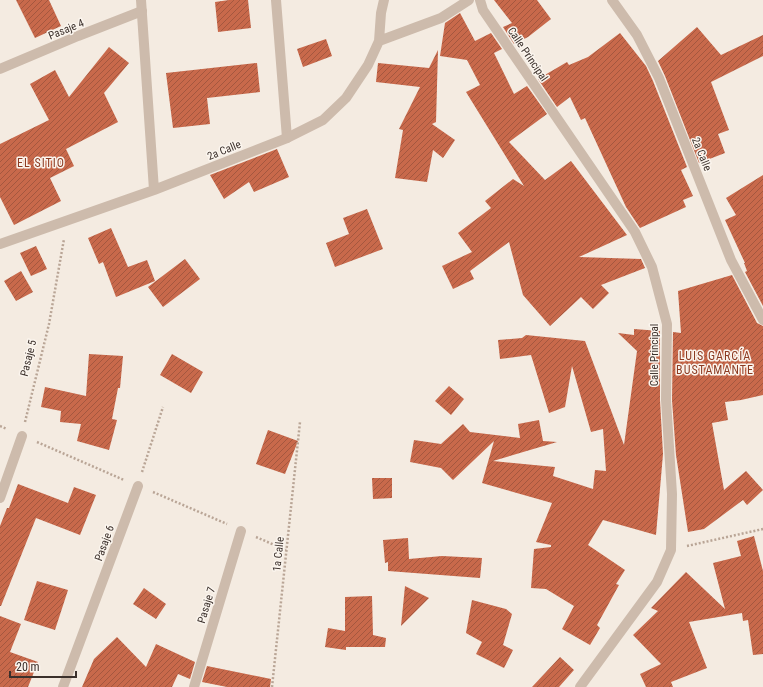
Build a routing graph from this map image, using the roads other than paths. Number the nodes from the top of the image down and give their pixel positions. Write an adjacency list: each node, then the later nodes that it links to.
1 (141, 0): 7 (street)
2 (276, 0): 10 (street)
3 (384, 0): 8 (street, 2a Calle)
4 (469, 0): 8 (street)
5 (480, 0): 20 (street, Calle Principal)
6 (612, 0): 13 (street, 2a Calle)
7 (142, 12): 9 (street, Pasaje 4); 11 (street)
8 (379, 41): 10 (street, 2a Calle)
9 (0, 69)
10 (287, 138): 11 (street, 2a Calle)
11 (154, 190): 12 (street, 2a Calle)
12 (0, 244)
13 (763, 320)
14 (22, 436): 16 (street)
15 (138, 486): 18 (street, Pasaje 6)
16 (0, 498)
17 (241, 530): 19 (street, Pasaje 7)
18 (63, 687)
19 (194, 687)
20 (580, 687)

